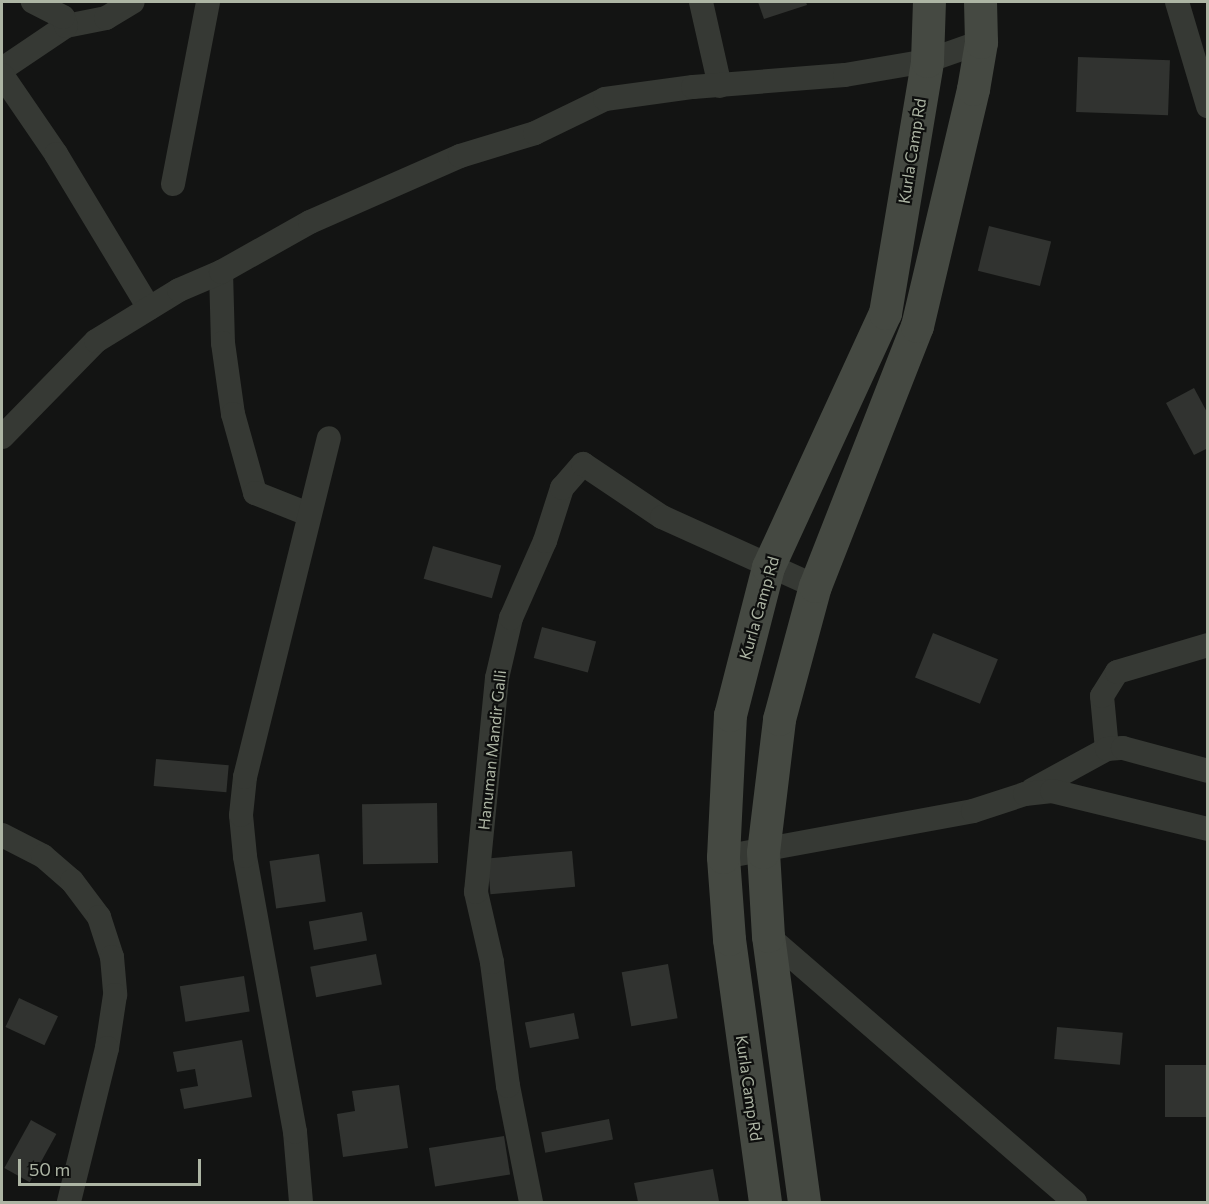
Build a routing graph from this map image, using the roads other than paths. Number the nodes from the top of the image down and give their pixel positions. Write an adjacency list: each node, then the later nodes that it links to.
1 (33, 2): 8 (street)
2 (133, 2): 8 (street)
3 (208, 2): 15 (street)
4 (701, 2): 13 (street)
5 (980, 2): 9 (main road)
6 (1177, 2): 14 (street)
7 (937, 3): 10 (main road, Kurla Camp Rd)
8 (66, 26): 11 (street)
9 (981, 42): 10 (street); 22 (main road)
10 (927, 61): 13 (street); 21 (main road, Kurla Camp Rd)
11 (2, 69)
12 (2, 75): 17 (street)
13 (720, 86): 16 (street)
14 (1208, 106)
15 (173, 184)
16 (221, 272): 17 (street); 20 (street)
17 (149, 308): 18 (street)
18 (2, 437)
19 (328, 438): 20 (street)
20 (308, 514): 33 (street)
21 (768, 567): 22 (street, Hanuman Mandir Galli); 30 (main road, Kurla Camp Rd); 34 (street, Hanuman Mandir Galli)
22 (815, 586): 29 (main road)
23 (1208, 645): 24 (street)
24 (1107, 749): 25 (street); 26 (street)
25 (1208, 771)
26 (1025, 794): 27 (street); 29 (street)
27 (1208, 829)
28 (2, 835): 32 (street)
29 (763, 852): 30 (street); 31 (main road)
30 (723, 857): 35 (main road, Kurla Camp Rd)
31 (768, 936): 36 (main road); 37 (street)
32 (69, 1203)
33 (302, 1203)
34 (531, 1203)
35 (765, 1203)
36 (804, 1203)
37 (1075, 1203)

